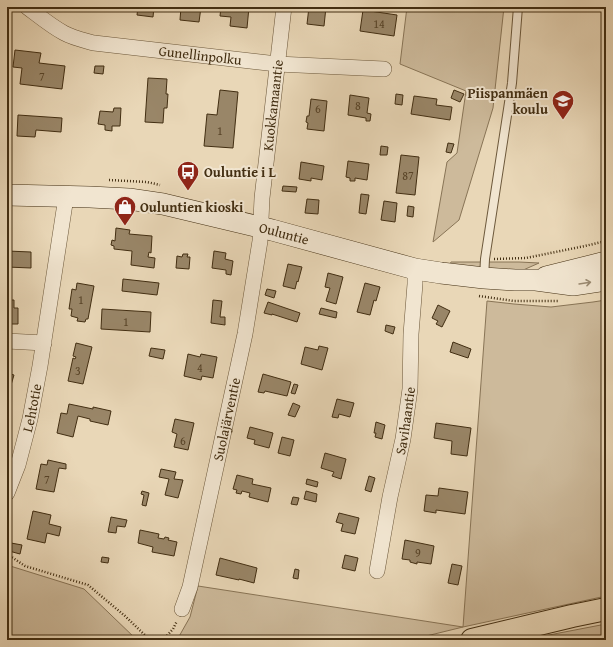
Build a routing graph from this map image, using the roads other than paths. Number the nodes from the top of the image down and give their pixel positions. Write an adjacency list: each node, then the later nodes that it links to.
1 (27, 7): 4 (street, Gunellinpolku)
2 (284, 7): 4 (street, Kuokkamaantie)
3 (518, 7): 11 (lane)
4 (277, 64): 5 (street, Gunellinpolku); 8 (street, Kuokkamaantie)
5 (384, 69)
6 (7, 195): 7 (main road, Ouluntie)
7 (66, 197): 8 (main road, Ouluntie); 15 (street, Lehtotie)
8 (261, 227): 10 (main road, Ouluntie); 18 (street, Suolajärventie)
9 (606, 262): 12 (main road, Ouluntie)
10 (415, 269): 11 (main road, Ouluntie); 17 (street, Savihaantie)
11 (485, 269): 12 (main road, Ouluntie)
12 (536, 280): 13 (main road, Ouluntie, one-way to 13)
13 (606, 280)
14 (7, 341): 15 (street)
15 (44, 343): 16 (street, Lehtotie)
16 (7, 493)
17 (377, 571)
18 (182, 609)
19 (606, 609): 20 (highway)
20 (472, 640)

